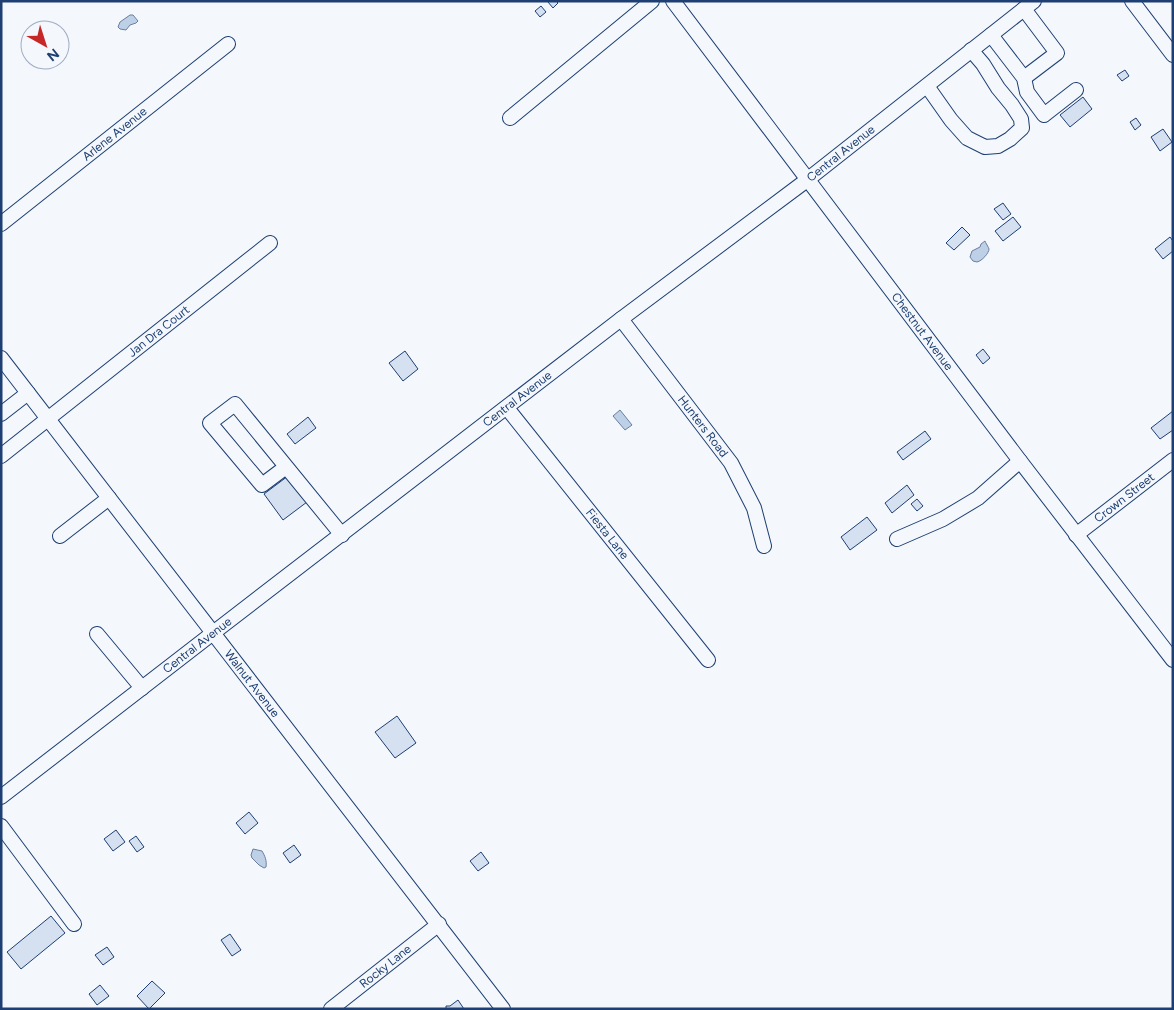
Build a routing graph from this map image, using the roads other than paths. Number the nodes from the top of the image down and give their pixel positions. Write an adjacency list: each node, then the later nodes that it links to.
1 (652, 1): 12 (street)
2 (672, 1): 13 (street, Chestnut Avenue)
3 (1132, 1): 8 (street)
4 (1029, 5): 5 (street, Central Avenue); 9 (street)
5 (991, 35): 7 (street, Central Avenue); 9 (street)
6 (228, 44): 14 (street, Arlene Avenue)
7 (972, 50): 10 (street, Central Avenue); 10 (street)
8 (1173, 54)
9 (1024, 78): 11 (street)
10 (927, 86): 13 (street, Central Avenue)
11 (1076, 90)
12 (510, 118)
13 (806, 180): 16 (street, Central Avenue); 24 (street, Chestnut Avenue)
14 (1, 224)
15 (270, 243): 21 (street, Jan Dra Court)
16 (621, 320): 19 (street, Central Avenue); 31 (street, Hunters Road)
17 (1, 358): 18 (street, Walnut Avenue)
18 (28, 394): 20 (street); 21 (street, Walnut Avenue)
19 (507, 408): 27 (street, Central Avenue); 34 (street, Fiesta Lane)
20 (1, 414)
21 (48, 419): 22 (street, Jan Dra Court); 26 (street, Walnut Avenue)
22 (1, 456)
23 (1173, 460): 28 (street, Crown Street)
24 (1020, 461): 28 (street, Chestnut Avenue); 30 (street)
25 (286, 466): 25 (street); 27 (street)
26 (109, 498): 29 (street); 32 (street, Walnut Avenue)
27 (342, 535): 32 (street, Central Avenue)
28 (1076, 535): 35 (street, Chestnut Avenue)
29 (60, 536)
30 (897, 539)
31 (764, 546)
32 (213, 633): 36 (street, Central Avenue); 40 (street, Walnut Avenue)
33 (97, 634): 36 (street)
34 (708, 660)
35 (1173, 660)
36 (142, 688): 37 (street, Central Avenue)
37 (1, 797)
38 (1, 826): 39 (street)
39 (74, 924)
40 (439, 924): 41 (street, Rocky Lane); 42 (street, Walnut Avenue)
41 (331, 1009)
42 (503, 1009)

